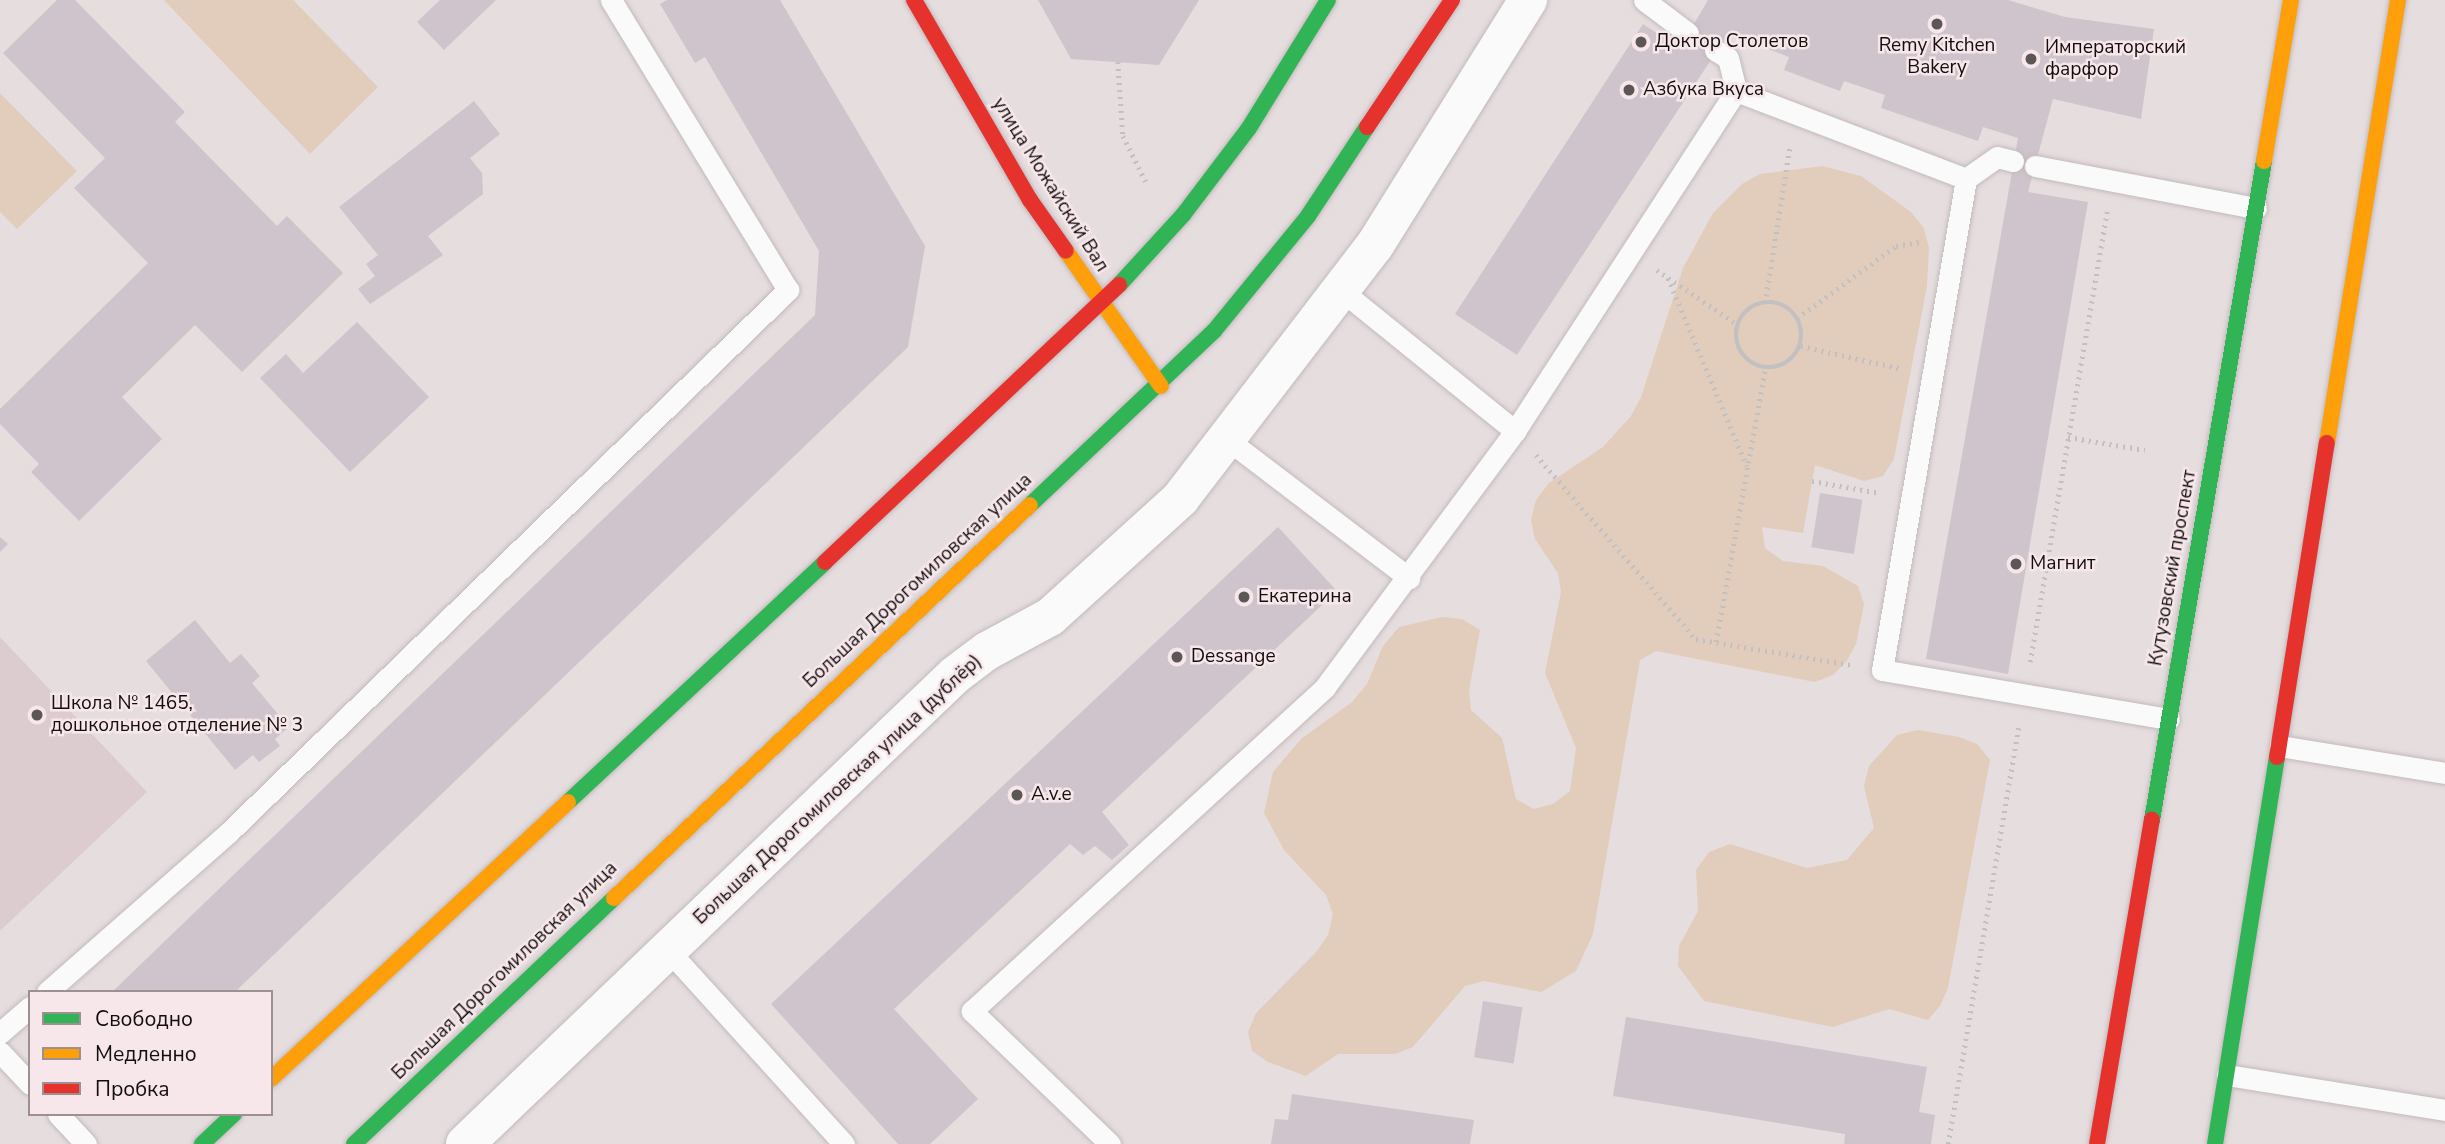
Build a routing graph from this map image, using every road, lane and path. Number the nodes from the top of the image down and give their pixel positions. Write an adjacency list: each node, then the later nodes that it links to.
1 (611, 0): 45 (lane)
2 (914, 0): 24 (main road, улица Можайский Вал)
3 (1328, 0): 24 (main road)
4 (1452, 0): 30 (main road, Большая Дорогомиловская улица)
5 (1528, 0): 22 (street, Большая Дорогомиловская улица (дублёр))
6 (1644, 0): 9 (lane)
7 (2291, 0): 18 (main road, Кутузовский проспект)
8 (2399, 0): 42 (main road)
9 (1688, 33)
10 (1715, 50): 12 (lane)
11 (1118, 62): 17 (path)
12 (1736, 91): 13 (lane); 20 (lane)
13 (1796, 114): 16 (lane); 23 (path)
14 (2013, 161): 16 (lane)
15 (2035, 166): 18 (lane)
16 (1966, 179): 19 (lane)
17 (1146, 182)
18 (2256, 208): 41 (main road, Кутузовский проспект)
19 (1956, 236): 25 (path); 29 (lane)
20 (1630, 252): 21 (path); 31 (lane)
21 (1668, 278): 26 (path); 35 (path)
22 (1342, 291): 31 (lane); 33 (street, Большая Дорогомиловская улица (дублёр))
23 (1765, 303): 25 (path); 26 (path)
24 (1101, 305): 30 (main road, улица Можайский Вал); 50 (main road)
25 (1797, 318): 27 (path)
26 (1738, 325): 28 (path)
27 (1801, 346): 28 (path); 29 (path)
28 (1765, 369): 35 (path)
29 (1932, 376): 37 (lane)
30 (1161, 386): 57 (main road, Большая Дорогомиловская улица)
31 (1515, 430): 38 (lane); 39 (path)
32 (2068, 437): 34 (path)
33 (1227, 440): 38 (lane); 44 (street, Большая Дорогомиловская улица (дублёр))
34 (2145, 450)
35 (1748, 466): 39 (path)
36 (1812, 481): 37 (path)
37 (1911, 499): 40 (lane)
38 (1409, 578): 60 (lane)
39 (1716, 642): 40 (path)
40 (1882, 670): 41 (lane)
41 (2169, 719): 61 (main road, Кутузовский проспект)
42 (2280, 746): 43 (lane); 49 (main road)
43 (2445, 772)
44 (668, 950): 58 (street, Большая Дорогомиловская улица (дублёр)); 59 (lane)
45 (49, 990)
46 (28, 1009): 47 (lane)
47 (0, 1033)
48 (0, 1052): 51 (lane)
49 (2227, 1075): 52 (lane); 62 (main road)
50 (273, 1077)
51 (28, 1082)
52 (2445, 1110)
53 (60, 1116): 55 (lane)
54 (232, 1116): 56 (main road)
55 (86, 1144)
56 (202, 1144)
57 (354, 1144)
58 (465, 1144)
59 (844, 1144)
60 (1110, 1144)
61 (2097, 1144)
62 (2215, 1144)

